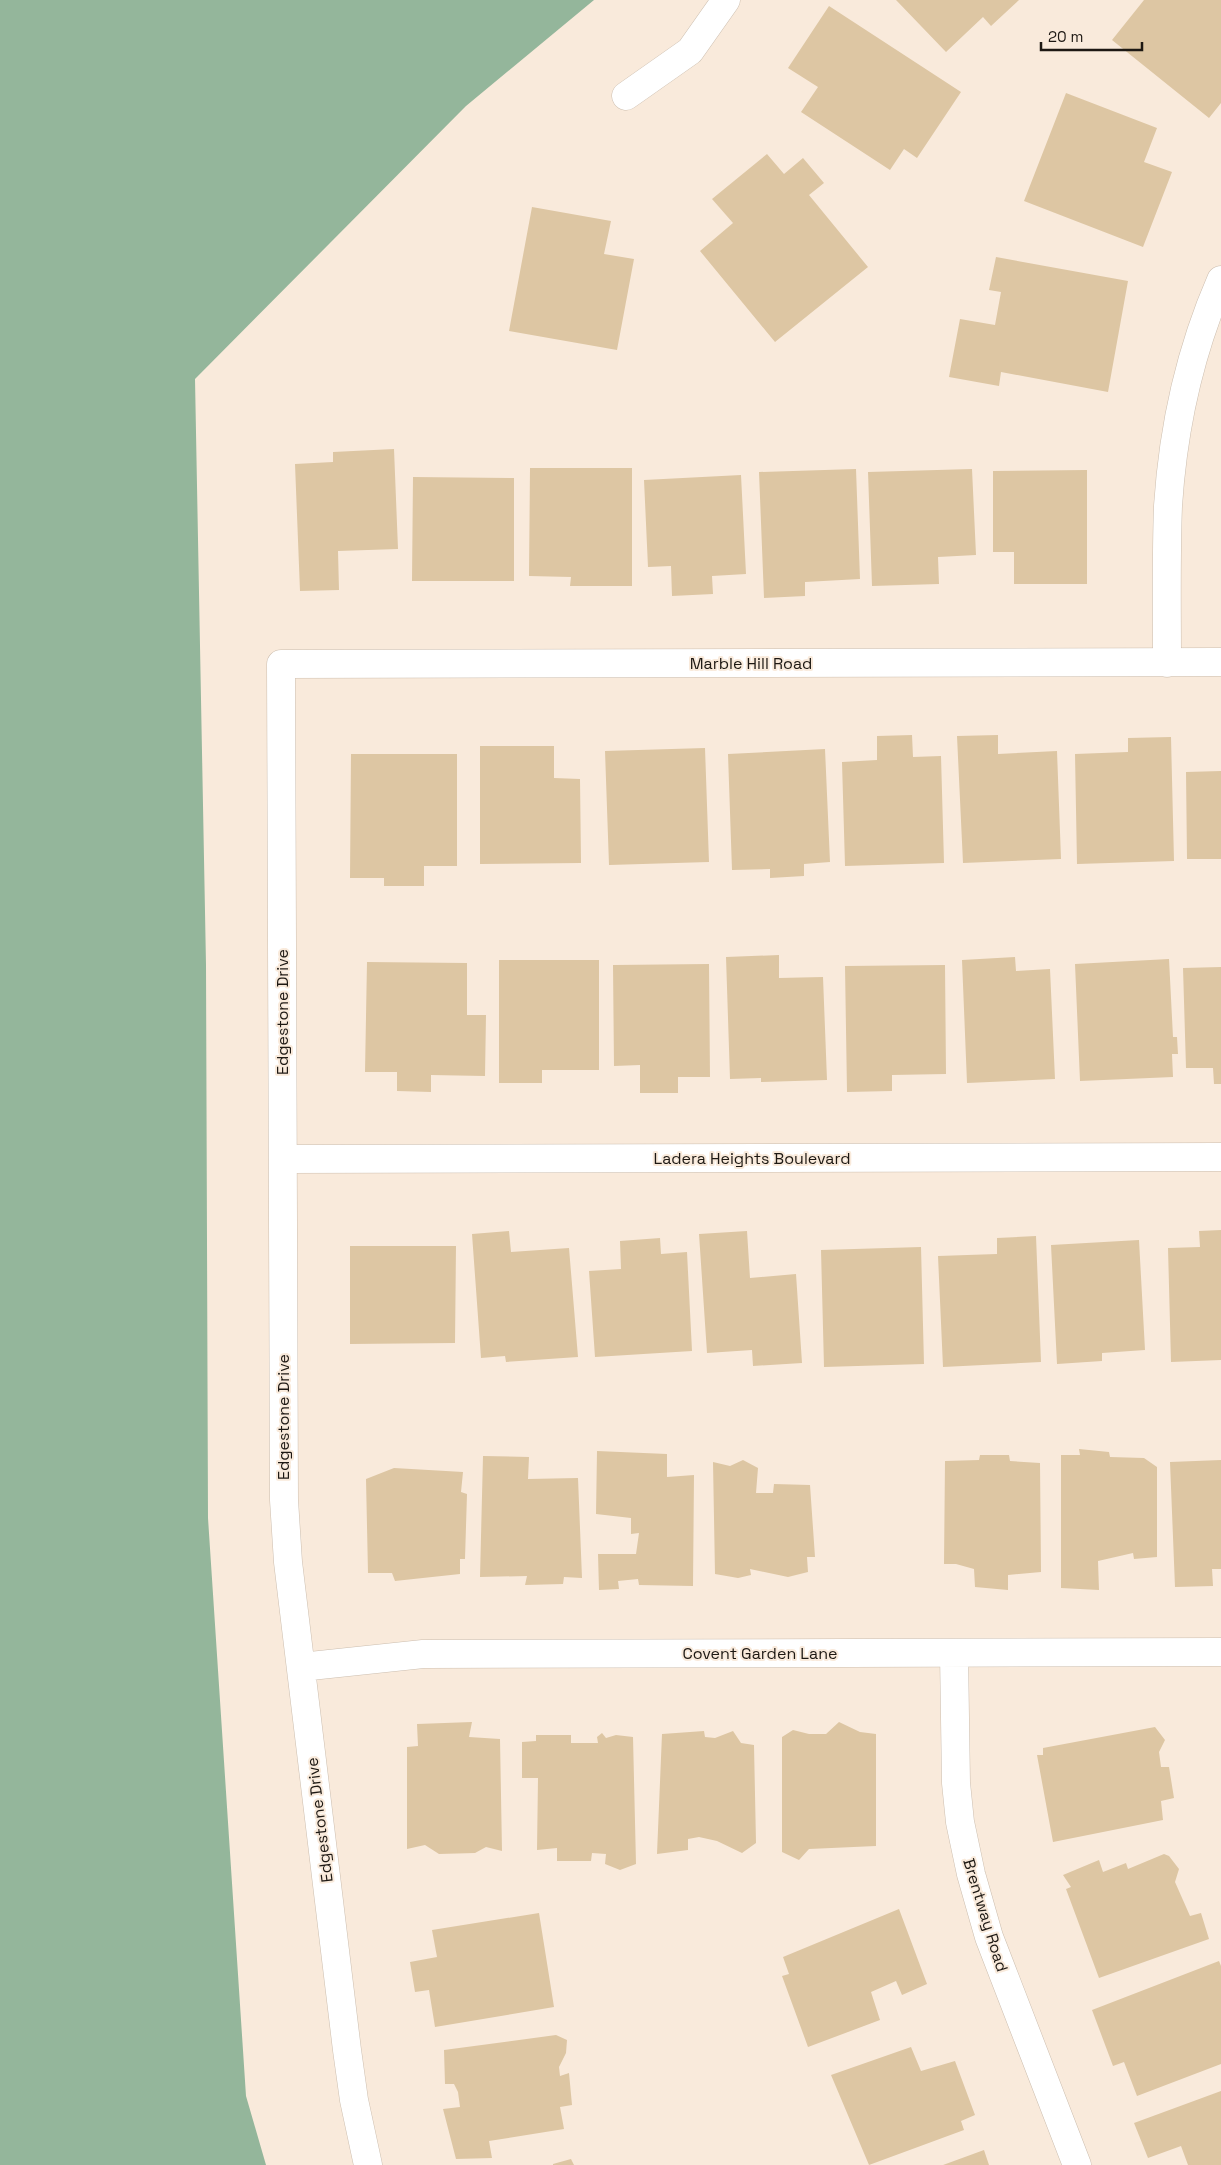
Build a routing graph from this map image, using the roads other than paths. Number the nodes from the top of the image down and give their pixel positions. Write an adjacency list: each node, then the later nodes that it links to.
1 (726, 0): 2 (street)
2 (626, 96)
3 (1221, 280): 5 (street)
4 (1221, 662): 5 (street, Marble Hill Road)
5 (1167, 663): 6 (street, Marble Hill Road)
6 (281, 664): 8 (street, Edgestone Drive)
7 (1221, 1157): 8 (street, Ladera Heights Boulevard)
8 (283, 1160): 11 (street, Edgestone Drive)
9 (1221, 1652): 10 (street, Covent Garden Lane)
10 (954, 1653): 11 (street, Covent Garden Lane); 13 (street, Brentway Road)
11 (301, 1667): 12 (street, Edgestone Drive)
12 (368, 2165)
13 (1077, 2165)

